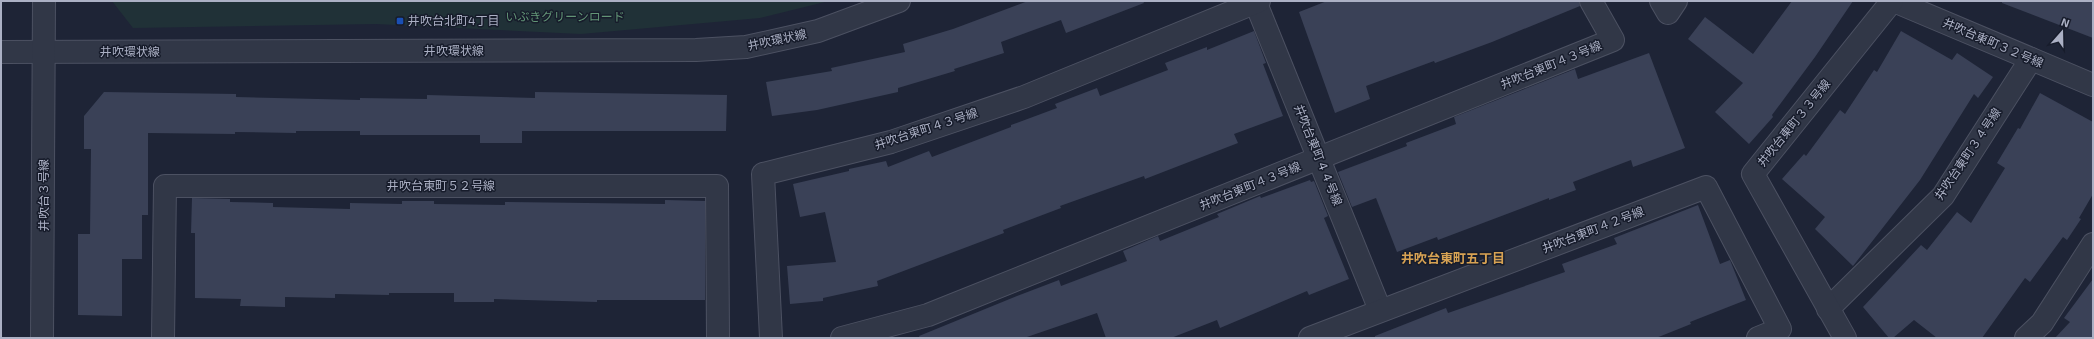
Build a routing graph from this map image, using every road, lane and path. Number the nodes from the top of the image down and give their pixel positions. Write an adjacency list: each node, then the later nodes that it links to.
1 (44, 1): 9 (street, 井吹台３号線)
2 (899, 1): 9 (street, 井吹環状線)
3 (1256, 1): 12 (street, 井吹台東町４４号線); 19 (street, 井吹台東町４３号線)
4 (1591, 1): 12 (street, 井吹台東町４３号線)
5 (1661, 1): 6 (street)
6 (1676, 1)
7 (1893, 1): 10 (street, 井吹台東町３２号線); 14 (street, 井吹台東町３３号線)
8 (1, 52): 9 (street, 井吹環状線)
9 (45, 52): 16 (street, 井吹台３号線)
10 (2031, 59): 11 (street, 井吹台東町３２号線); 14 (street, 井吹台東町３４号線)
11 (2093, 85)
12 (1320, 158): 15 (street, 井吹台東町４４号線); 20 (street, 井吹台東町４３号線)
13 (2093, 244): 24 (street)
14 (1828, 309): 23 (street, 井吹台東町３３号線)
15 (1380, 310): 21 (street, 井吹台東町４２号線); 22 (street, 井吹台東町４２号線)
16 (42, 338)
17 (163, 338): 18 (street, 井吹台東町５２号線)
18 (718, 338)
19 (771, 338)
20 (842, 338)
21 (1310, 338)
22 (1758, 338)
23 (1845, 338)
24 (2026, 338)

